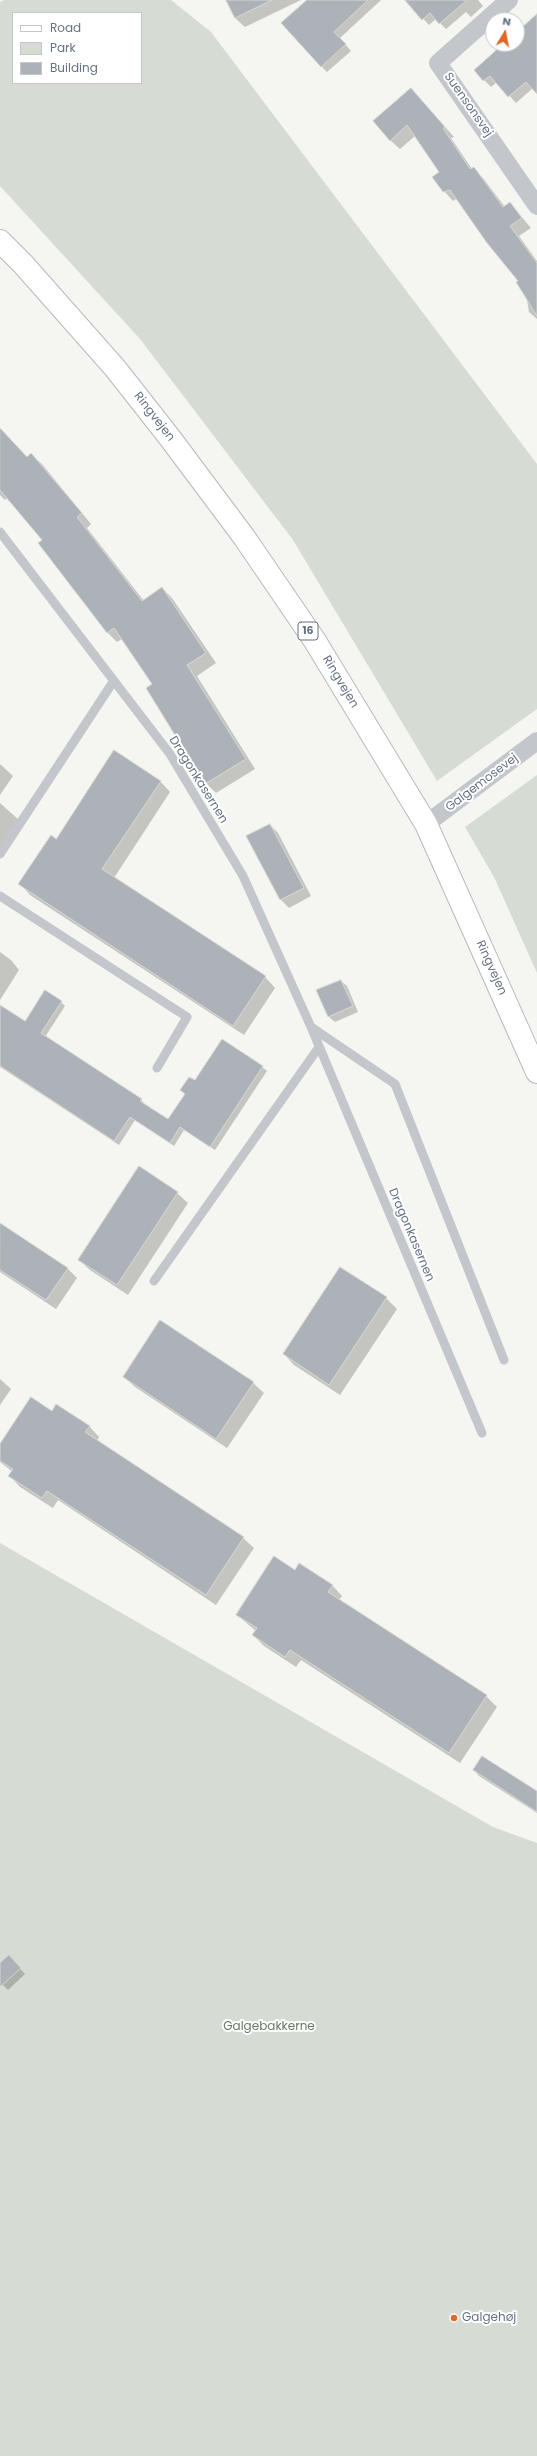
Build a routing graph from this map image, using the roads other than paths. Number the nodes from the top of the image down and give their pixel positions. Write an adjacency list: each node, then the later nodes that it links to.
1 (509, 0): 2 (street, Suensonsvej)
2 (537, 206)
3 (0, 242): 7 (main road, Ringvejen / 16)
4 (0, 532): 5 (lane, Dragonkasernen)
5 (113, 682): 8 (lane); 10 (lane, Dragonkasernen)
6 (537, 741): 7 (street, Galgemosevej)
7 (426, 824): 13 (main road, Ringvejen / 16)
8 (0, 854)
9 (0, 896): 12 (lane)
10 (311, 1027): 11 (lane, Dragonkasernen); 15 (lane)
11 (319, 1047): 14 (lane); 16 (lane, Dragonkasernen)
12 (156, 1068)
13 (537, 1072)
14 (154, 1281)
15 (504, 1360)
16 (482, 1433)

